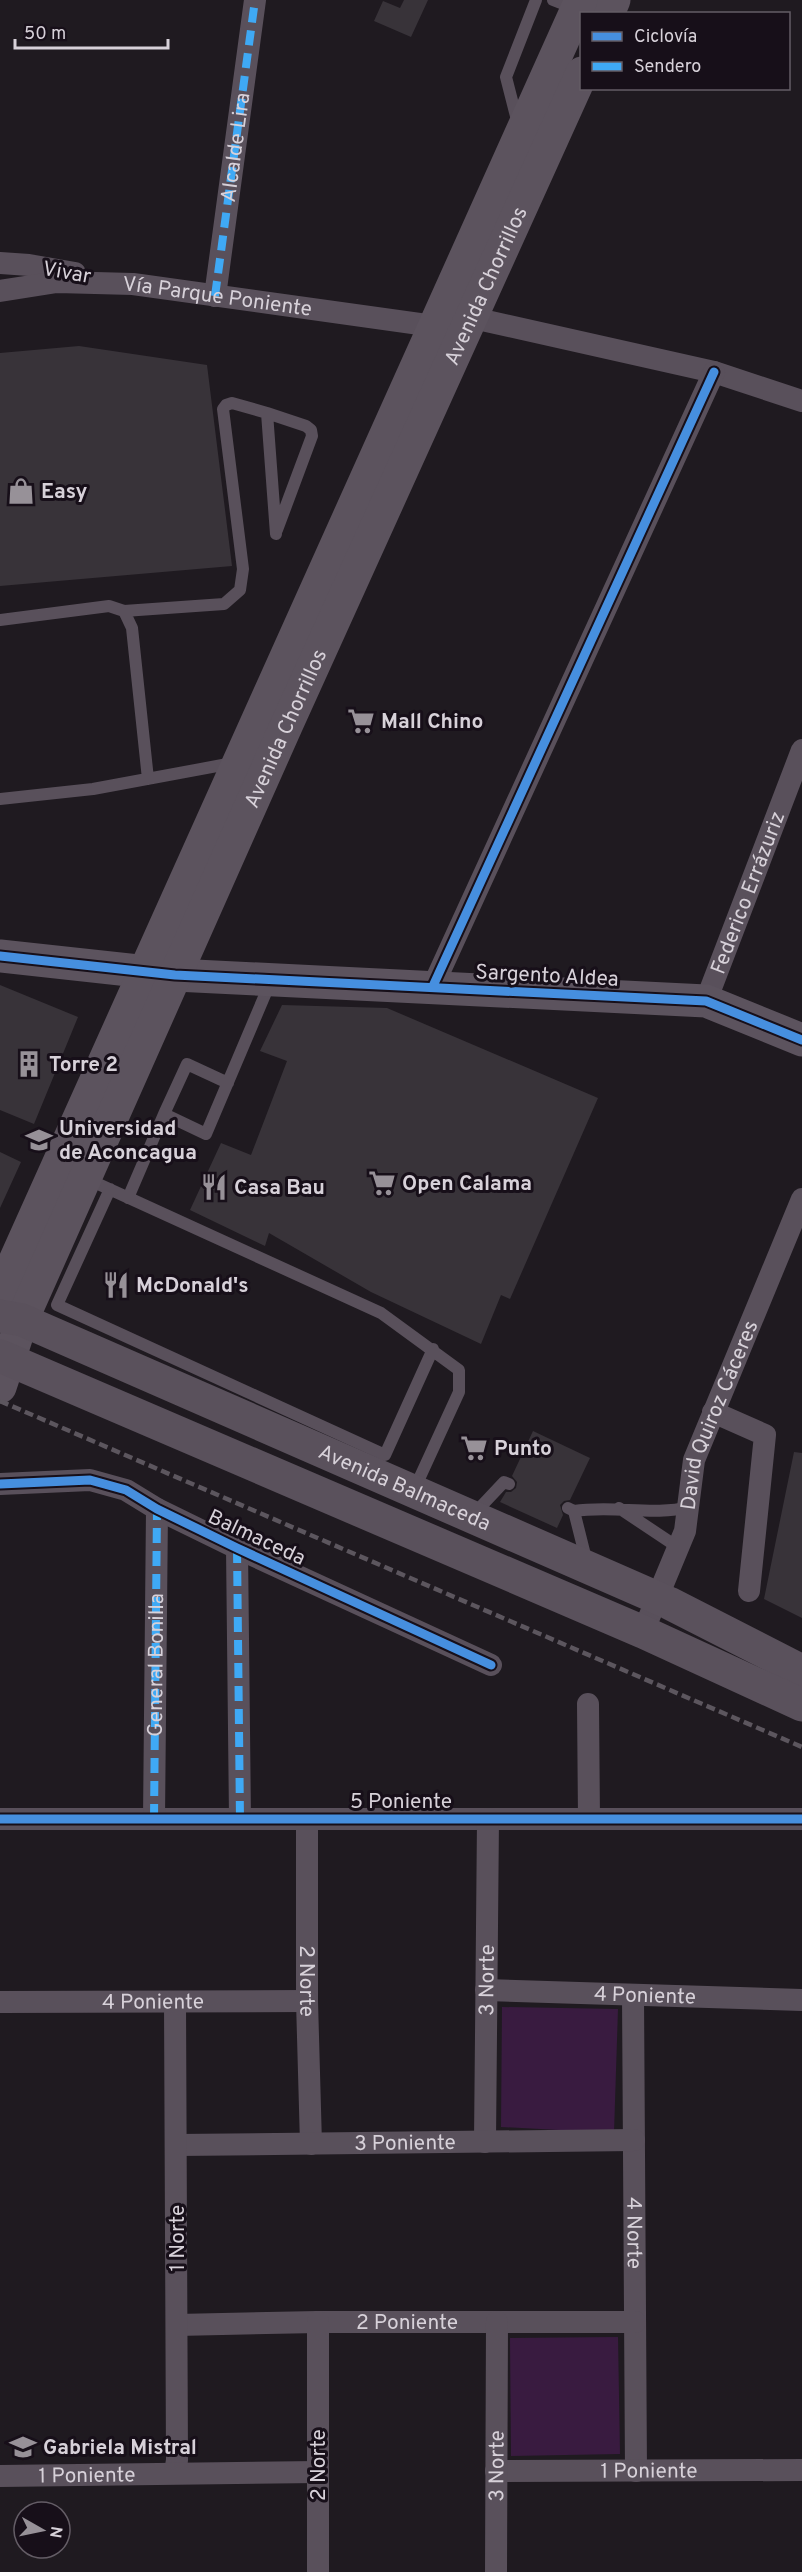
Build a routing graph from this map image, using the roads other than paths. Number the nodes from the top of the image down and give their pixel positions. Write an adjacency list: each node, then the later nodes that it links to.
1 (255, 0): 10 (street, Alcalde Lira)
2 (536, 0): 6 (lane)
3 (614, 0): 4 (main road, Avenida Chorrillos)
4 (580, 6): 6 (main road, Avenida Chorrillos)
5 (580, 77): 11 (main road, Avenida Chorrillos)
6 (521, 135): 12 (main road, Avenida Chorrillos)
7 (0, 263): 8 (street, Vivar)
8 (133, 284): 9 (street, Vía Parque Poniente); 10 (street, Vía Parque Poniente)
9 (0, 291)
10 (215, 296): 12 (street, Vía Parque Poniente)
11 (472, 318): 13 (street); 18 (main road, Avenida Chorrillos)
12 (434, 327): 18 (main road, Avenida Chorrillos)
13 (714, 372): 14 (street); 26 (street)
14 (802, 401)
15 (267, 413): 15 (lane); 16 (lane)
16 (124, 611): 17 (lane); 21 (lane)
17 (0, 620)
18 (316, 626): 20 (main road, Avenida Chorrillos); 24 (main road, Avenida Chorrillos)
19 (802, 750): 27 (street, Federico Errázuriz)
20 (239, 762): 21 (lane); 24 (main road, Avenida Chorrillos)
21 (148, 779): 22 (lane)
22 (0, 799)
23 (0, 956): 24 (main road, Sargento Aldea)
24 (160, 973): 25 (main road, Sargento Aldea); 31 (main road, Avenida Chorrillos); 34 (main road)
25 (272, 979): 26 (main road, Sargento Aldea); 29 (lane)
26 (433, 986): 27 (main road, Sargento Aldea)
27 (706, 1001): 28 (main road, Sargento Aldea)
28 (802, 1040)
29 (228, 1083): 30 (lane); 30 (lane)
30 (164, 1114): 32 (lane)
31 (97, 1184): 32 (lane); 35 (main road, Avenida Chorrillos); 36 (lane)
32 (128, 1198): 36 (lane)
33 (802, 1199): 38 (street, David Quiroz Cáceres)
34 (0, 1294)
35 (11, 1318): 37 (main road, Avenida Chorrillos); 41 (main road, Avenida Balmaceda)
36 (433, 1349): 41 (lane)
37 (3, 1367): 51 (main road, Avenida Balmaceda)
38 (712, 1412): 42 (street, David Quiroz Cáceres); 49 (street)
39 (0, 1484): 44 (street, Balmaceda)
40 (509, 1484): 45 (lane)
41 (413, 1491): 45 (main road, Avenida Balmaceda)
42 (690, 1507): 43 (lane); 47 (street, David Quiroz Cáceres)
43 (618, 1508): 47 (lane); 48 (lane)
44 (157, 1509): 46 (street, Balmaceda); 57 (street, General Bonilla)
45 (471, 1517): 48 (main road, Avenida Balmaceda)
46 (237, 1548): 52 (street, Balmaceda); 58 (street)
47 (679, 1548): 50 (street, David Quiroz Cáceres)
48 (588, 1568): 50 (main road, Avenida Balmaceda)
49 (748, 1591)
50 (656, 1598): 51 (street, David Quiroz Cáceres); 53 (main road, Avenida Balmaceda)
51 (643, 1632): 55 (main road, Avenida Balmaceda)
52 (491, 1665)
53 (802, 1671)
54 (588, 1704): 61 (street)
55 (802, 1706)
56 (0, 1819): 57 (street, 5 Poniente)
57 (154, 1819): 58 (street, 5 Poniente)
58 (240, 1819): 59 (street, 5 Poniente)
59 (307, 1819): 60 (street, 5 Poniente); 66 (street, 2 Norte)
60 (488, 1819): 61 (street, 5 Poniente); 63 (street, 3 Norte)
61 (589, 1820): 62 (street, 5 Poniente)
62 (802, 1820)
63 (486, 1990): 64 (street, 4 Poniente); 70 (street, 3 Norte)
64 (633, 1995): 65 (street, 4 Poniente); 69 (street, 4 Norte)
65 (802, 2000)
66 (307, 2001): 68 (street, 4 Poniente); 71 (street, 2 Norte)
67 (0, 2002): 68 (street, 4 Poniente)
68 (176, 2002): 72 (street, 1 Norte)
69 (634, 2140): 70 (street, 3 Poniente); 75 (street, 4 Norte)
70 (485, 2142): 71 (street, 3 Poniente)
71 (311, 2144): 72 (street, 3 Poniente)
72 (177, 2145): 76 (street, 1 Norte)
73 (318, 2322): 74 (street, 2 Poniente); 76 (street, 2 Poniente); 80 (street, 2 Norte)
74 (497, 2322): 75 (street, 2 Poniente); 78 (street, 3 Norte)
75 (635, 2322): 79 (street, 4 Norte)
76 (177, 2325): 81 (street, 1 Norte)
77 (802, 2470): 79 (street, 1 Poniente)
78 (496, 2471): 79 (street, 1 Poniente); 84 (street, 3 Norte)
79 (636, 2471)
80 (318, 2472): 81 (street, 1 Poniente); 83 (street, 2 Norte)
81 (175, 2473): 82 (street, 1 Poniente)
82 (0, 2476)
83 (318, 2572)
84 (496, 2572)

